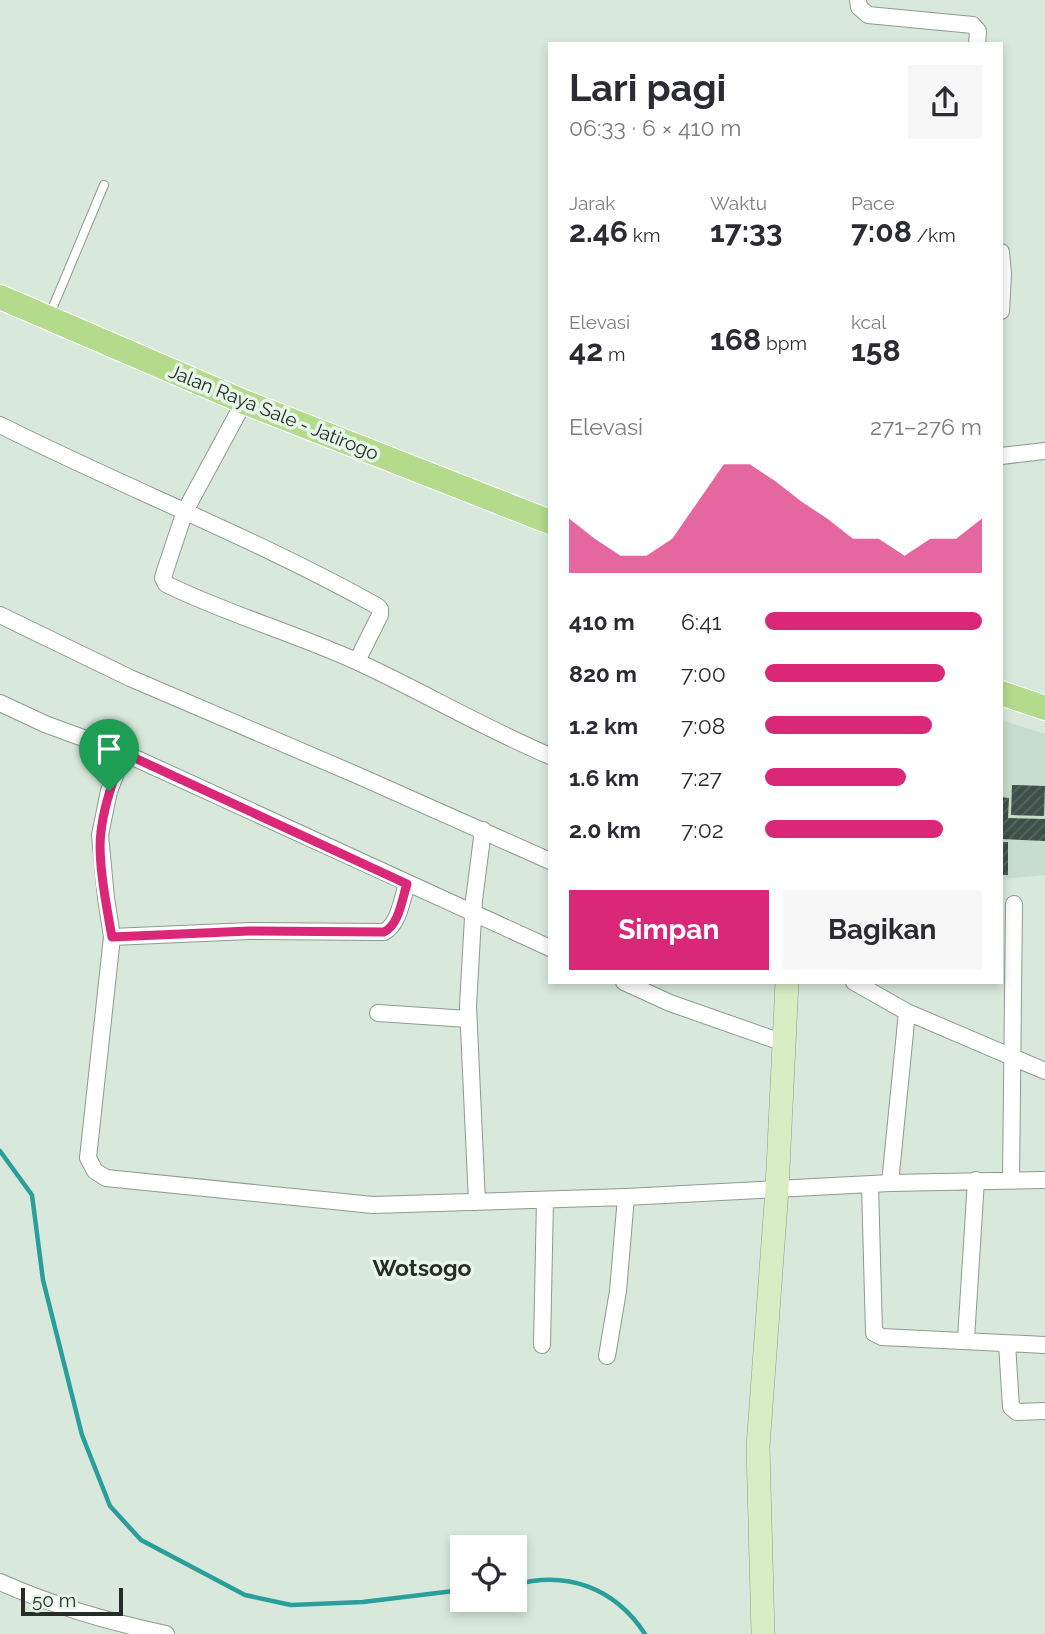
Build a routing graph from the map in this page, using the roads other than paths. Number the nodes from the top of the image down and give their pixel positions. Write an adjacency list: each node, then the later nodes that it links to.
1 (858, 0): 2 (street)
2 (977, 42)
3 (104, 185): 5 (lane)
4 (0, 297): 5 (main road, Jalan Raya Sale - Jatirogo)
5 (49, 317): 6 (main road, Jalan Raya Sale - Jatirogo)
6 (244, 402): 10 (street); 11 (main road, Jalan Raya Sale - Jatirogo)
7 (0, 425): 10 (street)
8 (1045, 451): 9 (street)
9 (1003, 456)
10 (186, 511): 13 (street); 13 (street)
11 (548, 522)
12 (0, 615): 19 (street)
13 (356, 661): 18 (street)
14 (1003, 694): 16 (main road)
15 (0, 703): 17 (street)
16 (1045, 708)
17 (124, 753): 21 (street); 24 (street)
18 (548, 755)
19 (483, 830): 20 (street); 23 (street)
20 (548, 860)
21 (407, 884): 23 (street); 24 (street)
22 (1014, 904): 33 (street)
23 (474, 914): 25 (street); 31 (street)
24 (112, 937): 43 (street)
25 (548, 947)
26 (628, 984): 32 (street)
27 (787, 984): 32 (main road)
28 (857, 984): 29 (street)
29 (906, 1012): 33 (street); 38 (street)
30 (378, 1013): 31 (street)
31 (468, 1019): 43 (street)
32 (784, 1043): 40 (main road)
33 (1011, 1057): 34 (street); 36 (street)
34 (1045, 1071)
35 (976, 1180): 36 (street); 38 (street); 44 (street)
36 (1011, 1180): 37 (street)
37 (1045, 1180)
38 (890, 1183): 39 (street)
39 (870, 1185): 40 (street); 44 (street)
40 (777, 1189): 41 (street); 52 (main road)
41 (626, 1197): 42 (street); 48 (street)
42 (545, 1200): 43 (street); 46 (street)
43 (477, 1202)
44 (966, 1339): 45 (street)
45 (1007, 1344): 47 (street); 49 (street)
46 (542, 1345)
47 (1045, 1345)
48 (607, 1356)
49 (1045, 1411)
50 (0, 1582): 51 (street)
51 (166, 1634)
52 (763, 1634)

